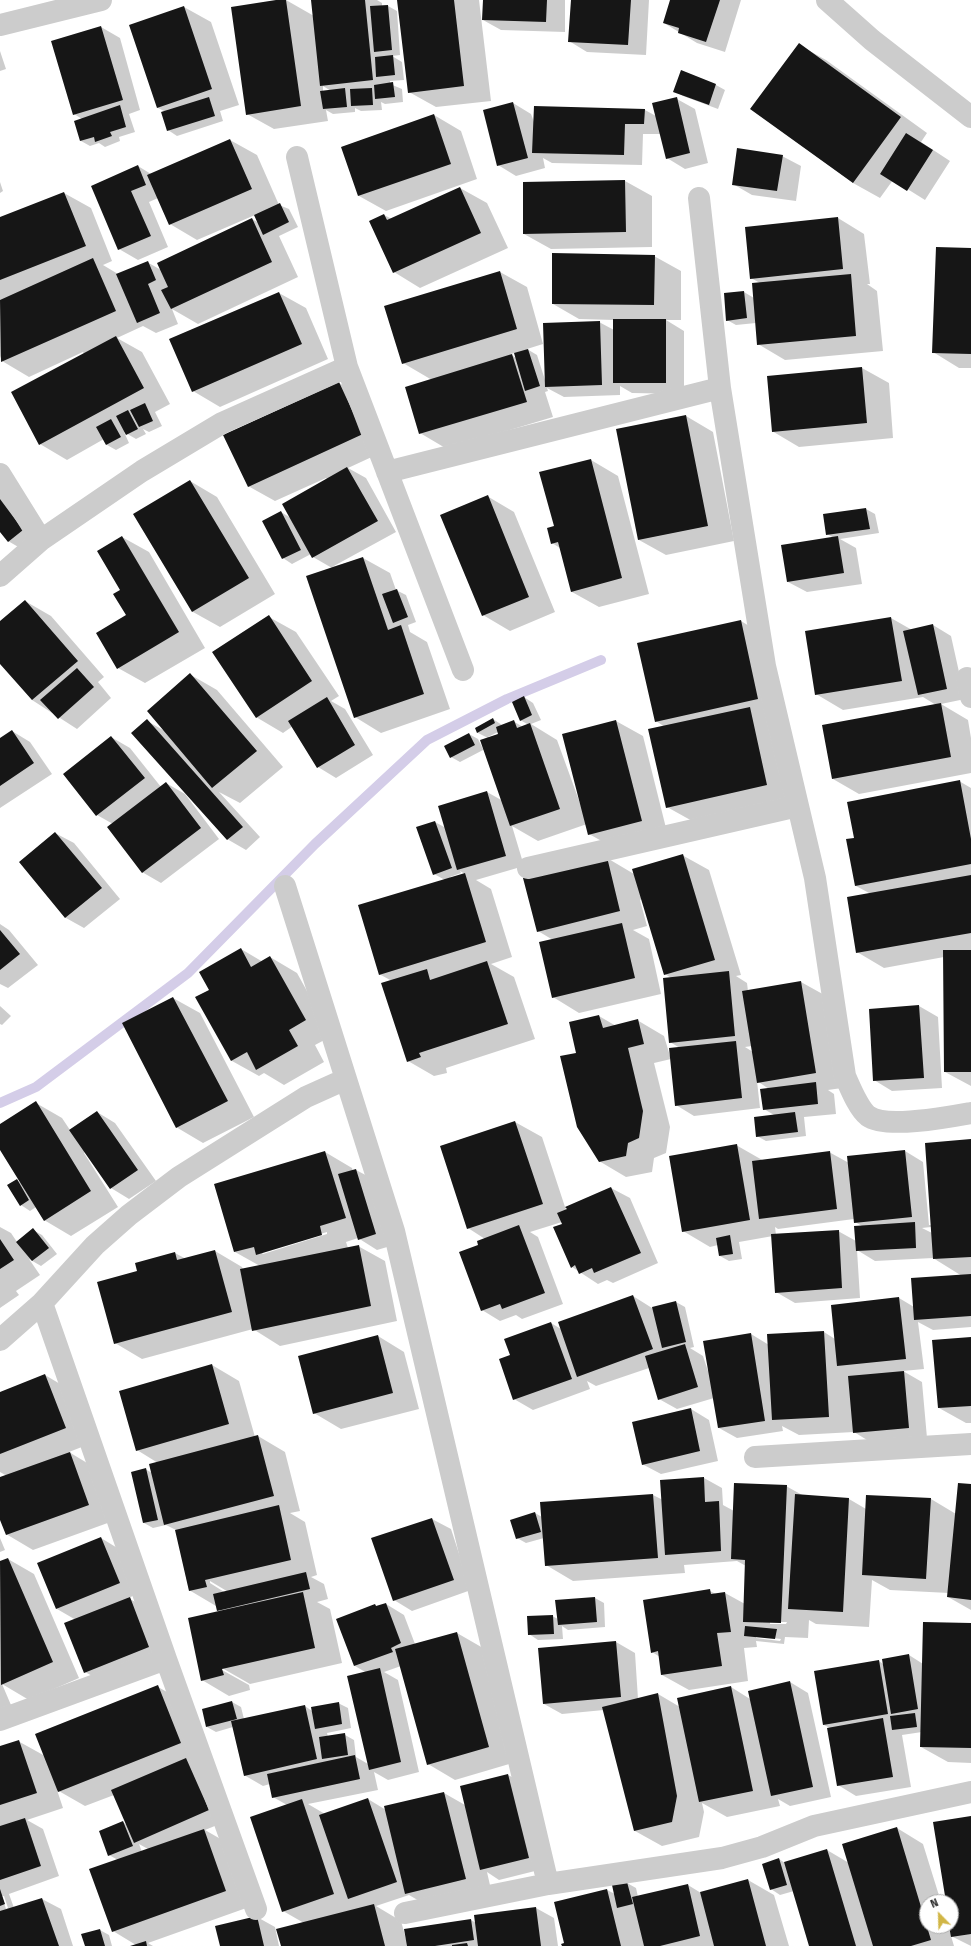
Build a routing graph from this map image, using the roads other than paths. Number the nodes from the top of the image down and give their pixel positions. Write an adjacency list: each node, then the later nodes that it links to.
1 (101, 0): 3 (street)
2 (827, 0): 4 (street)
3 (0, 25)
4 (971, 117)
5 (297, 157): 7 (street)
6 (700, 198): 8 (street)
7 (347, 366): 9 (street); 11 (street)
8 (720, 388): 9 (street); 14 (street)
9 (387, 472): 13 (street)
10 (0, 474): 11 (street)
11 (41, 540): 12 (street)
12 (0, 576)
13 (463, 670)
14 (798, 806): 15 (street); 18 (street)
15 (528, 868)
16 (285, 886): 17 (street)
17 (346, 1079): 19 (street); 26 (street)
18 (971, 1113)
19 (42, 1303): 20 (street); 23 (street)
20 (0, 1340)
21 (971, 1444): 22 (street)
22 (755, 1457)
23 (166, 1659): 24 (street); 27 (street)
24 (0, 1720)
25 (971, 1792): 26 (street)
26 (548, 1884): 28 (street)
27 (256, 1910)
28 (405, 1913)

